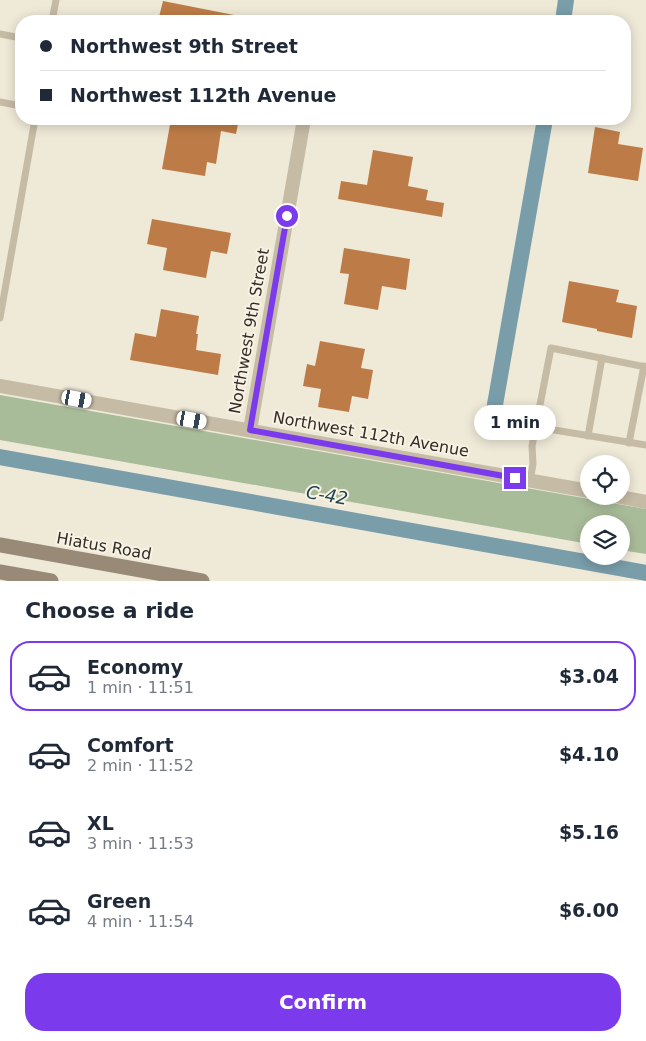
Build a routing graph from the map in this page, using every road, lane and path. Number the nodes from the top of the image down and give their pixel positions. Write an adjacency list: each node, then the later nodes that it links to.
1 (56, 0): 2 (lane)
2 (53, 15)
3 (0, 34): 4 (lane)
4 (15, 37)
5 (0, 102): 6 (lane)
6 (15, 105)
7 (34, 125): 9 (lane)
8 (303, 125): 14 (street, Northwest 9th Street)
9 (0, 318)
10 (602, 358): 11 (lane); 13 (lane); 15 (lane)
11 (645, 367): 16 (lane)
12 (0, 386): 14 (street, Northwest 112th Avenue)
13 (536, 427): 15 (lane); 18 (lane)
14 (250, 430): 18 (street, Northwest 112th Avenue)
15 (588, 436): 16 (lane)
16 (629, 442): 17 (lane)
17 (646, 445)
18 (530, 481): 19 (street, Northwest 112th Avenue)
19 (580, 490)
20 (630, 499): 21 (street)
21 (646, 502)
22 (0, 545): 25 (main road, Hiatus Road)
23 (0, 572): 24 (main road)
24 (51, 581)
25 (202, 581)

